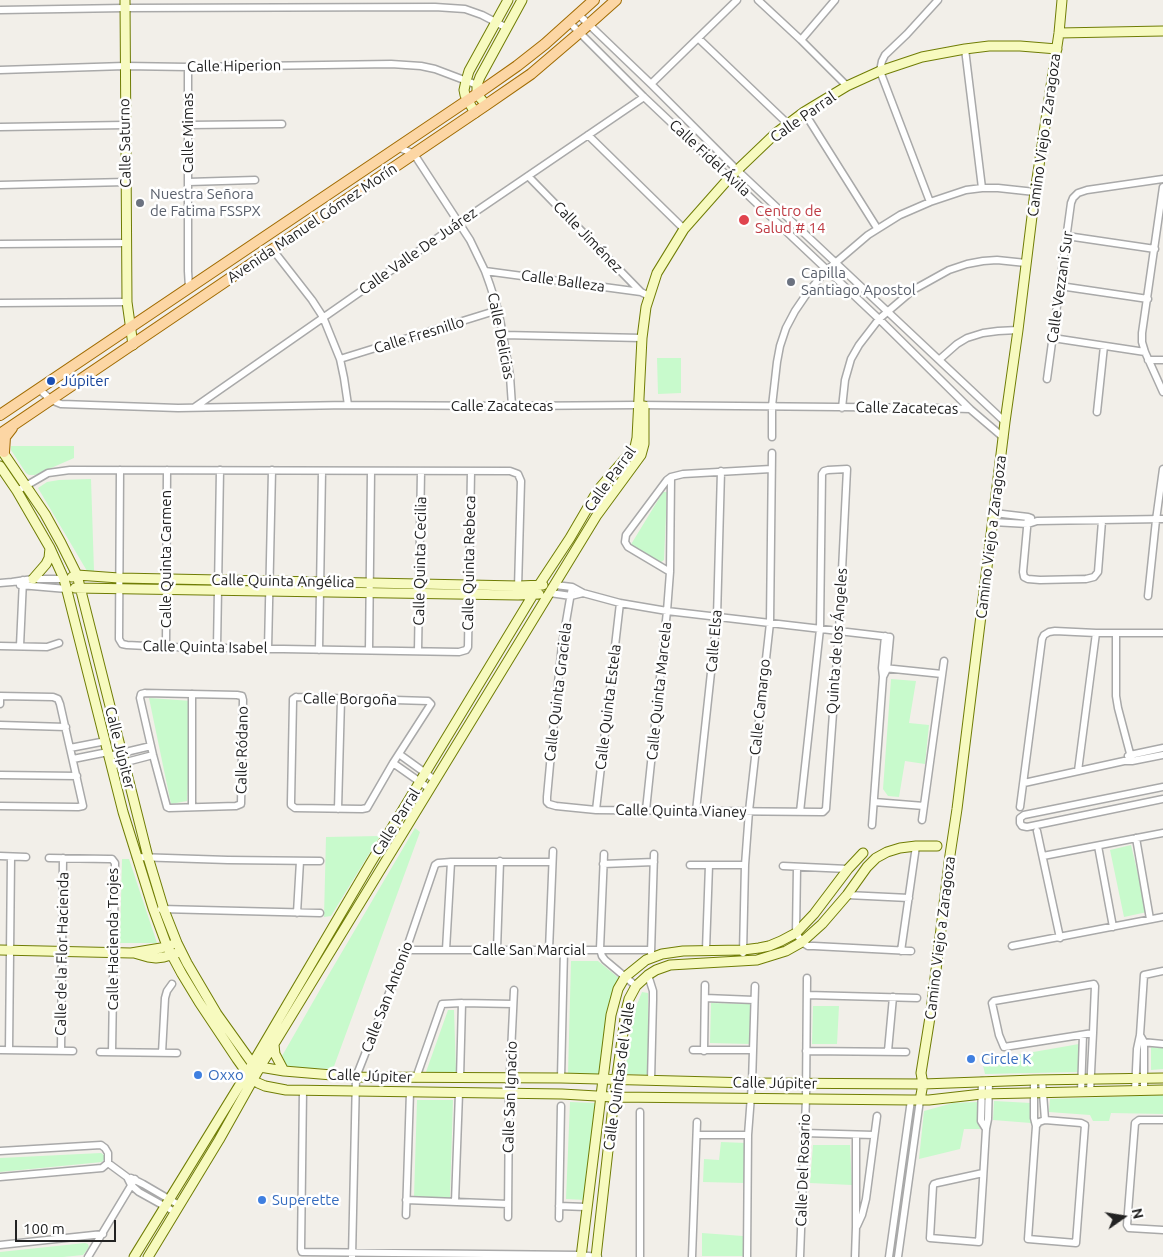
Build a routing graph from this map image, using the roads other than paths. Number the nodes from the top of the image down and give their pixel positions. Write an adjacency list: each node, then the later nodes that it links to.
1 (508, 0): 13 (street)
2 (522, 0): 16 (street)
3 (594, 0): 12 (main road, Avenida Manuel Gómez Morín)
4 (616, 0): 15 (main road, Avenida Manuel Gómez Morín)
5 (737, 0): 20 (street)
6 (758, 0): 21 (street)
7 (836, 0): 21 (street)
8 (938, 0): 27 (street)
9 (1062, 0): 19 (street, Camino Viejo a Zaragoza)
10 (125, 4): 11 (street); 13 (street); 24 (street, Calle Saturno)
11 (0, 10)
12 (578, 14): 14 (main road, Avenida Manuel Gómez Morín); 15 (street, Calle Fidel Ávila)
13 (496, 22): 16 (street); 28 (street)
14 (569, 22): 18 (street, Calle Fidel Ávila); 31 (main road, Avenida Manuel Gómez Morín)
15 (588, 24): 18 (main road, Avenida Manuel Gómez Morín); 29 (street, Calle Fidel Ávila)
16 (507, 28): 31 (street)
17 (1163, 31): 19 (street)
18 (579, 33): 32 (street, Calle Fidel Ávila); 34 (main road, Avenida Manuel Gómez Morín)
19 (1059, 34): 23 (street, Camino Viejo a Zaragoza)
20 (698, 38): 29 (street); 38 (street)
21 (801, 40): 30 (street)
22 (965, 49): 23 (street, Calle Parral); 27 (street, Calle Parral); 54 (street)
23 (1057, 49): 55 (street, Camino Viejo a Zaragoza)
24 (124, 66): 25 (street, Calle Hiperion); 26 (street, Calle Hiperion); 40 (street, Calle Saturno)
25 (188, 67): 28 (street, Calle Hiperion); 39 (street, Calle Mimas)
26 (0, 70)
27 (880, 71): 30 (street, Calle Parral); 56 (street)
28 (466, 80): 31 (street, Calle Hiperion); 33 (street)
29 (651, 84): 45 (street, Calle Fidel Ávila)
30 (847, 86): 35 (street, Calle Parral)
31 (480, 89): 33 (main road, Avenida Manuel Gómez Morín); 34 (street)
32 (644, 97): 42 (street, Calle Valle De Juárez); 47 (street, Calle Fidel Ávila)
33 (468, 100): 36 (street); 43 (main road, Avenida Manuel Gómez Morín)
34 (486, 105): 36 (main road, Avenida Manuel Gómez Morín)
35 (804, 112): 38 (street, Calle Parral); 58 (street)
36 (475, 113): 44 (main road, Avenida Manuel Gómez Morín)
37 (282, 124): 39 (street)
38 (788, 124): 45 (street, Calle Parral)
39 (188, 125): 51 (street, Calle Mimas)
40 (125, 126): 41 (street); 50 (street, Calle Saturno)
41 (0, 127)
42 (588, 135): 46 (street, Calle Valle De Juárez); 59 (street)
43 (398, 146): 44 (street); 70 (main road, Avenida Manuel Gómez Morín)
44 (414, 154): 57 (street, Calle Delicias); 64 (main road, Avenida Manuel Gómez Morín)
45 (737, 170): 47 (street, Calle Parral); 65 (street, Calle Fidel Ávila)
46 (528, 176): 57 (street, Calle Valle De Juárez); 71 (street, Calle Jiménez)
47 (730, 177): 59 (street, Calle Parral); 68 (street, Calle Fidel Ávila)
48 (1163, 179): 60 (street, Calle Vezzani Sur)
49 (255, 180): 51 (street)
50 (126, 182): 52 (street); 61 (street, Calle Saturno)
51 (188, 182): 70 (street, Calle Mimas)
52 (0, 186)
53 (1163, 186): 63 (street)
54 (982, 188): 55 (street); 56 (street)
55 (1035, 192): 66 (street, Camino Viejo a Zaragoza)
56 (930, 202): 58 (street)
57 (459, 223): 67 (street, Calle Delicias); 77 (street, Calle Valle De Juárez)
58 (877, 228): 65 (street)
59 (684, 229): 71 (street, Calle Parral)
60 (1067, 236): 63 (street); 69 (street, Calle Vezzani Sur)
61 (126, 243): 62 (street); 73 (street, Calle Saturno)
62 (0, 244)
63 (1155, 249): 72 (street)
64 (273, 250): 77 (street); 84 (main road, Avenida Manuel Gómez Morín)
65 (836, 262): 68 (street); 76 (street, Calle Fidel Ávila)
66 (1026, 262): 76 (street); 80 (street, Camino Viejo a Zaragoza)
67 (484, 270): 71 (street, Calle Balleza); 75 (street, Calle Delicias)
68 (827, 270): 78 (street, Calle Fidel Ávila); 98 (street)
69 (1060, 286): 72 (street); 83 (street, Calle Vezzani Sur)
70 (189, 288): 79 (main road, Avenida Manuel Gómez Morín)
71 (645, 294): 82 (street, Calle Parral)
72 (1148, 299): 86 (street)
73 (126, 302): 74 (street); 79 (street, Calle Saturno)
74 (0, 303)
75 (498, 310): 81 (street, Calle Delicias); 87 (street, Calle Fresnillo)
76 (887, 312): 78 (street); 88 (street, Calle Fidel Ávila)
77 (323, 317): 87 (street); 99 (street, Calle Valle De Juárez)
78 (879, 319): 100 (street); 101 (street, Calle Fidel Ávila)
79 (130, 328): 84 (street, Calle Saturno); 92 (main road, Avenida Manuel Gómez Morín)
80 (1018, 330): 88 (street); 104 (street, Camino Viejo a Zaragoza)
81 (503, 335): 82 (street); 96 (street, Calle Delicias)
82 (642, 338): 97 (street, Calle Parral)
83 (1053, 338): 85 (street); 91 (street, Calle Vezzani Sur)
84 (133, 345): 94 (main road, Avenida Manuel Gómez Morín)
85 (1104, 346): 86 (street); 102 (street)
86 (1145, 352): 89 (street)
87 (340, 359): 95 (street)
88 (940, 359): 104 (street, Calle Fidel Ávila)
89 (1148, 360): 90 (street); 93 (street)
90 (1163, 360)
91 (1047, 379)
92 (40, 389): 94 (street); 103 (main road, Avenida Manuel Gómez Morín)
93 (1163, 392)
94 (51, 400): 99 (street, Calle Zacatecas); 105 (main road, Avenida Manuel Gómez Morín)
95 (348, 405): 96 (street, Calle Zacatecas); 99 (street, Calle Zacatecas)
96 (512, 406): 97 (street, Calle Zacatecas)
97 (641, 406): 98 (street, Calle Zacatecas); 144 (street, Calle Parral); 154 (street, Calle Parral)
98 (772, 406): 100 (street, Calle Zacatecas); 107 (street)
99 (194, 408)
100 (842, 408): 101 (street, Calle Zacatecas)
101 (970, 409): 108 (street, Calle Fidel Ávila)
102 (1097, 412)
103 (0, 415)
104 (1006, 422): 108 (street, Camino Viejo a Zaragoza)
105 (14, 424): 106 (main road, Avenida Manuel Gómez Morín); 109 (main road)
106 (0, 434)
107 (772, 438)
108 (1004, 438): 127 (street, Camino Viejo a Zaragoza)
109 (2, 450): 124 (street, Calle Júpiter)
110 (772, 453): 112 (street, Calle Camargo)
111 (0, 466): 125 (street, Calle Júpiter)
112 (772, 468): 122 (street); 165 (street, Calle Camargo)
113 (120, 470): 114 (street); 124 (street); 135 (street, Calle Quinta Isabel)
114 (166, 470): 115 (street); 138 (street, Calle Quinta Carmen)
115 (220, 470): 116 (street); 139 (street)
116 (272, 470): 118 (street); 140 (street)
117 (1163, 470): 128 (street)
118 (322, 471): 119 (street); 141 (street)
119 (371, 471): 120 (street); 148 (street)
120 (421, 471): 121 (street); 151 (street, Calle Quinta Cecilia)
121 (471, 471): 153 (street, Calle Quinta Rebeca); 156 (street)
122 (721, 471): 123 (street); 164 (street, Calle Elsa)
123 (672, 477): 133 (street, Calle Quinta Marcela); 133 (street)
124 (27, 486): 125 (street); 134 (street, Calle Júpiter)
125 (17, 491): 132 (street, Calle Júpiter)
126 (1028, 517): 127 (street); 129 (street); 131 (street)
127 (993, 518): 131 (street); 344 (street, Camino Viejo a Zaragoza)
128 (1160, 520): 130 (street); 161 (street)
129 (1037, 521): 130 (street); 131 (street)
130 (1102, 521): 131 (street)
131 (1028, 524)
132 (50, 548): 136 (street); 137 (street, Calle Júpiter)
133 (670, 572): 163 (street, Calle Quinta Marcela)
134 (76, 575): 135 (street, Calle Quinta Angélica); 137 (street, Calle Quinta Angélica); 145 (street, Calle Júpiter)
135 (119, 578): 138 (street, Calle Quinta Angélica); 147 (street, Calle Quinta Isabel)
136 (33, 579): 137 (street, Calle Quinta Angélica); 143 (street, Calle Quinta Angélica)
137 (64, 579): 149 (street, Calle Júpiter)
138 (166, 579): 139 (street, Calle Quinta Angélica); 150 (street, Calle Quinta Carmen)
139 (218, 580): 140 (street, Calle Quinta Angélica); 152 (street)
140 (270, 581): 141 (street, Calle Quinta Angélica); 155 (street)
141 (320, 582): 148 (street, Calle Quinta Angélica); 157 (street)
142 (0, 583): 143 (street, Calle Quinta Angélica)
143 (23, 583): 149 (street, Calle Quinta Angélica); 173 (street)
144 (555, 585): 146 (street); 154 (street, Calle Quinta Angélica); 159 (street, Calle Parral)
145 (80, 587): 147 (street, Calle Quinta Angélica); 149 (street, Calle Quinta Angélica); 197 (street, Calle Júpiter)
146 (572, 587): 158 (street); 160 (street, Calle Quinta Graciela)
147 (119, 588): 150 (street, Calle Quinta Angélica); 174 (street, Calle Quinta Isabel)
148 (370, 588): 151 (street, Calle Quinta Angélica); 157 (street, Calle Quinta Angélica); 178 (street)
149 (67, 589): 189 (street, Calle Júpiter)
150 (166, 589): 152 (street, Calle Quinta Angélica); 174 (street, Calle Quinta Carmen)
151 (419, 589): 153 (street, Calle Quinta Angélica); 179 (street, Calle Quinta Cecilia)
152 (218, 590): 155 (street, Calle Quinta Angélica); 175 (street)
153 (469, 590): 156 (street, Calle Quinta Angélica); 180 (street, Calle Quinta Rebeca)
154 (537, 590): 156 (street, Calle Quinta Angélica); 159 (street, Calle Quinta Angélica); 203 (street, Calle Parral)
155 (269, 591): 157 (street, Calle Quinta Angélica); 176 (street)
156 (518, 591)
157 (320, 592): 177 (street)
158 (583, 593): 160 (street); 162 (street)
159 (550, 594): 160 (street); 206 (street, Calle Parral)
160 (571, 596): 211 (street, Calle Quinta Graciela)
161 (1148, 596)
162 (620, 603): 163 (street); 219 (street, Calle Quinta Estela)
163 (667, 611): 164 (street); 220 (street, Calle Quinta Marcela)
164 (717, 617): 165 (street); 221 (street, Calle Elsa)
165 (770, 623): 166 (street); 222 (street, Calle Camargo)
166 (820, 629): 167 (street); 167 (street, Quinta de los Ángeles); 223 (street, Quinta de los Ángeles)
167 (839, 631): 182 (street); 224 (street, Quinta de los Ángeles)
168 (1096, 633): 169 (street); 202 (street); 208 (street)
169 (1116, 633): 170 (street); 198 (street)
170 (1163, 633)
171 (59, 643): 173 (street)
172 (0, 646): 173 (street)
173 (20, 646)
174 (166, 647): 175 (street, Calle Quinta Isabel)
175 (217, 648): 176 (street, Calle Quinta Isabel)
176 (268, 649): 177 (street, Calle Quinta Isabel)
177 (319, 650): 178 (street, Calle Quinta Isabel)
178 (369, 650): 179 (street, Calle Quinta Isabel)
179 (418, 651): 180 (street, Calle Quinta Isabel)
180 (462, 651)
181 (944, 661): 183 (street)
182 (884, 668): 183 (street); 213 (street)
183 (942, 674): 215 (street)
184 (192, 694): 190 (street, Calle Ródano); 216 (street); 216 (street, Calle Ródano)
185 (341, 699): 194 (street, Calle Borgoña); 218 (street); 218 (street, Calle Borgoña)
186 (0, 704): 188 (street)
187 (0, 725): 188 (street)
188 (66, 727): 191 (street)
189 (106, 741): 191 (street); 193 (street, Calle Júpiter)
190 (151, 746): 195 (street, Calle Ródano); 197 (street)
191 (70, 748): 199 (street)
192 (1163, 748): 198 (street)
193 (109, 754): 197 (street); 199 (street); 201 (street, Calle Júpiter)
194 (399, 754): 200 (street, Calle Borgoña); 203 (street)
195 (153, 755): 197 (street); 216 (street, Calle Ródano)
196 (1163, 755): 198 (street)
197 (123, 757): 201 (street); 242 (street, Calle Júpiter)
198 (1131, 758): 202 (street)
199 (73, 759): 205 (street)
200 (393, 763): 207 (street); 218 (street, Calle Borgoña)
201 (111, 766): 238 (street, Calle Júpiter)
202 (1078, 771): 208 (street)
203 (426, 773): 206 (street); 207 (street, Calle Parral)
204 (0, 775): 205 (street)
205 (77, 776): 214 (street)
206 (435, 780): 210 (street, Calle Parral)
207 (420, 782): 210 (street); 326 (street, Calle Parral)
208 (1024, 783): 217 (street)
209 (1163, 787): 212 (street)
210 (430, 789): 311 (street, Calle Parral)
211 (546, 797): 219 (street, Calle Quinta Vianey)
212 (1163, 799)
213 (874, 802): 215 (street); 226 (street)
214 (0, 806)
215 (924, 806): 225 (street)
216 (192, 807)
217 (1020, 807)
218 (338, 809)
219 (596, 810): 220 (street, Calle Quinta Vianey)
220 (646, 810): 221 (street, Calle Quinta Vianey)
221 (696, 811): 222 (street, Calle Quinta Vianey)
222 (749, 811): 223 (street, Calle Quinta Vianey); 254 (street, Calle Camargo)
223 (800, 812): 224 (street, Calle Quinta Vianey)
224 (822, 812)
225 (922, 820)
226 (872, 826)
227 (1038, 831): 239 (street)
228 (1163, 833): 229 (street)
229 (1136, 838): 232 (street); 265 (street)
230 (916, 846): 231 (street, Calle Quintas del Valle); 258 (street, Calle Quintas del Valle); 259 (street)
231 (937, 846)
232 (1098, 846): 239 (street); 266 (street)
233 (553, 851): 249 (street)
234 (863, 853): 257 (street, Calle Quintas del Valle)
235 (604, 854): 251 (street)
236 (654, 854): 250 (street)
237 (0, 856): 240 (street)
238 (136, 856): 242 (street); 260 (street, Calle Júpiter)
239 (1043, 856): 268 (street)
240 (12, 857): 241 (street); 274 (street)
241 (26, 857)
242 (148, 857): 245 (street); 261 (street, Calle Júpiter)
243 (49, 858): 244 (street, Calle Hacienda Trojes)
244 (63, 858): 283 (street, Calle de la Flor Hacienda); 286 (street, Calle Hacienda Trojes)
245 (300, 861): 246 (street); 262 (street)
246 (320, 861)
247 (451, 862): 248 (street); 275 (street, Calle San Antonio); 276 (street)
248 (500, 862): 249 (street); 277 (street)
249 (552, 862): 278 (street)
250 (654, 862): 251 (street); 288 (street)
251 (603, 864): 280 (street)
252 (690, 865): 253 (street)
253 (709, 865): 254 (street); 281 (street)
254 (745, 866): 282 (street, Calle Camargo)
255 (783, 866): 256 (street)
256 (797, 867): 257 (street); 267 (street)
257 (848, 869): 267 (street, Calle Quintas del Valle)
258 (847, 896): 259 (street); 269 (street, Calle Quintas del Valle)
259 (909, 898): 284 (street)
260 (153, 908): 261 (street); 270 (street, Calle Júpiter)
261 (164, 910): 262 (street); 272 (street, Calle Júpiter)
262 (297, 913): 263 (street)
263 (320, 913)
264 (1163, 917): 265 (street)
265 (1150, 919): 266 (street)
266 (1113, 927): 268 (street)
267 (796, 932): 269 (street); 282 (street, Calle Quintas del Valle)
268 (1060, 938): 271 (street)
269 (802, 942): 284 (street); 290 (street, Calle Quintas del Valle)
270 (167, 946): 272 (street); 287 (street); 289 (street, Calle Júpiter)
271 (1012, 946)
272 (179, 947): 289 (street); 326 (street, Calle Júpiter)
273 (0, 950): 274 (street)
274 (10, 950): 283 (street); 313 (street)
275 (406, 950): 276 (street, Calle San Marcial); 329 (street, Calle San Antonio)
276 (446, 950): 277 (street, Calle San Marcial)
277 (497, 950): 278 (street, Calle San Marcial)
278 (550, 950): 279 (street, Calle San Marcial)
279 (564, 950): 280 (street, Calle San Marcial); 333 (street)
280 (600, 950): 288 (street, Calle San Marcial); 293 (street)
281 (706, 950): 282 (street, Calle Quintas del Valle); 288 (street, Calle Quintas del Valle)
282 (743, 950): 290 (street, Calle Camargo)
283 (62, 951): 286 (street); 318 (street, Calle de la Flor Hacienda)
284 (901, 951): 285 (street)
285 (910, 951)
286 (114, 952): 287 (street); 322 (street, Calle Hacienda Trojes)
287 (131, 952): 289 (street)
288 (651, 953): 293 (street, Calle Quintas del Valle)
289 (172, 955): 328 (street, Calle Júpiter)
290 (743, 962): 292 (street, Calle Quintas del Valle)
291 (1163, 971): 309 (street)
292 (648, 975): 297 (street, Calle Quintas del Valle); 339 (street)
293 (626, 977): 297 (street); 336 (street, Calle Quintas del Valle)
294 (807, 978): 300 (street, Calle Del Rosario)
295 (172, 984): 324 (street)
296 (705, 985): 302 (street)
297 (636, 986): 338 (street, Calle Quintas del Valle)
298 (755, 986): 304 (street)
299 (514, 990): 306 (street, Calle San Ignacio)
300 (807, 995): 301 (street); 317 (street, Calle Del Rosario)
301 (893, 997): 303 (street); 320 (street)
302 (705, 998): 304 (street); 315 (street)
303 (917, 998)
304 (754, 1000): 316 (street)
305 (462, 1003): 306 (street); 330 (street); 331 (street)
306 (514, 1004): 332 (street, Calle San Ignacio)
307 (1093, 1033): 308 (street); 308 (street); 337 (street)
308 (1083, 1035): 337 (street)
309 (1141, 1042): 310 (street); 334 (street)
310 (1163, 1044)
311 (274, 1045): 326 (street, Calle Parral); 327 (street)
312 (0, 1050): 313 (street)
313 (9, 1050): 318 (street)
314 (693, 1050): 315 (street)
315 (704, 1050): 316 (street)
316 (753, 1050): 342 (street)
317 (806, 1050): 320 (street); 343 (street, Calle Del Rosario)
318 (60, 1051): 319 (street)
319 (72, 1051)
320 (888, 1051): 323 (street)
321 (100, 1052): 322 (street)
322 (112, 1052): 324 (street)
323 (906, 1052)
324 (162, 1053): 325 (street)
325 (177, 1053)
326 (256, 1065): 327 (street, Calle Júpiter); 328 (street, Calle Parral)
327 (284, 1071): 329 (street, Calle Júpiter)
328 (250, 1076): 345 (street, Calle Júpiter); 379 (street, Calle Parral); 383 (street, Calle Parral)
329 (356, 1077): 330 (street, Calle Júpiter); 346 (street, Calle San Antonio)
330 (416, 1078): 331 (street, Calle Júpiter)
331 (460, 1078): 332 (street, Calle Júpiter)
332 (510, 1078): 333 (street, Calle Júpiter); 353 (street, Calle San Ignacio)
333 (561, 1078): 336 (street, Calle Júpiter)
334 (1140, 1078): 335 (street, Calle Júpiter); 337 (street, Calle Júpiter); 347 (street)
335 (1163, 1078)
336 (602, 1079): 338 (street, Calle Júpiter); 355 (street, Calle Quintas del Valle)
337 (1086, 1079): 340 (street, Calle Júpiter); 351 (street)
338 (616, 1080): 339 (street, Calle Júpiter); 356 (street, Calle Quintas del Valle)
339 (651, 1080): 342 (street, Calle Júpiter)
340 (1038, 1080): 341 (street, Calle Júpiter); 352 (street)
341 (986, 1081): 344 (street, Calle Júpiter); 354 (street)
342 (752, 1083): 343 (street, Calle Júpiter); 359 (street)
343 (806, 1083): 344 (street, Calle Júpiter); 357 (street, Calle Del Rosario)
344 (919, 1084): 358 (street, Camino Viejo a Zaragoza)
345 (303, 1090): 346 (street, Calle Júpiter); 391 (street)
346 (356, 1090): 349 (street, Calle Júpiter); 391 (street, Calle San Antonio)
347 (1140, 1090): 348 (street, Calle Júpiter); 351 (street, Calle Júpiter)
348 (1163, 1090)
349 (410, 1092): 350 (street, Calle Júpiter); 377 (street)
350 (459, 1092): 353 (street, Calle Júpiter); 378 (street)
351 (1086, 1092): 352 (street, Calle Júpiter)
352 (1039, 1093): 354 (street, Calle Júpiter); 363 (street); 366 (street)
353 (509, 1094): 355 (street, Calle Júpiter); 380 (street, Calle San Ignacio)
354 (986, 1094): 358 (street, Calle Júpiter); 374 (street)
355 (600, 1096): 356 (street, Calle Júpiter); 382 (street, Calle Quintas del Valle)
356 (614, 1096): 359 (street, Calle Júpiter); 396 (street, Calle Quintas del Valle)
357 (806, 1098): 358 (street, Calle Júpiter); 359 (street, Calle Júpiter); 367 (street, Calle Del Rosario)
358 (916, 1100): 402 (street, Camino Viejo a Zaragoza); 403 (street, Camino Viejo a Zaragoza)
359 (751, 1101): 369 (street)
360 (561, 1106): 381 (street)
361 (640, 1112): 397 (street)
362 (877, 1116): 371 (street)
363 (1045, 1120): 366 (street); 366 (street)
364 (1163, 1120): 388 (street)
365 (697, 1122): 368 (street)
366 (1036, 1126)
367 (804, 1133): 370 (street); 400 (street, Calle Del Rosario)
368 (697, 1135): 369 (street); 398 (street)
369 (748, 1135): 399 (street)
370 (856, 1135): 371 (street); 387 (street)
371 (874, 1136): 387 (street)
372 (0, 1151): 373 (street)
373 (108, 1162): 375 (street); 376 (street)
374 (983, 1173): 374 (street)
375 (0, 1177)
376 (133, 1182): 379 (street); 389 (street)
377 (406, 1200): 378 (street); 384 (street)
378 (455, 1202): 380 (street)
379 (167, 1203): 383 (street); 394 (street, Calle Parral)
380 (508, 1204): 385 (street, Calle San Ignacio)
381 (559, 1206): 382 (street); 386 (street)
382 (586, 1206): 392 (street, Calle Quintas del Valle)
383 (177, 1209): 395 (street, Calle Parral)
384 (406, 1215)
385 (508, 1217)
386 (559, 1218)
387 (856, 1227): 401 (street)
388 (1163, 1230)
389 (103, 1234): 390 (street); 393 (street)
390 (0, 1245)
391 (352, 1255): 392 (street)
392 (581, 1256): 396 (street)
393 (88, 1257)
394 (134, 1257)
395 (148, 1257)
396 (597, 1257)
397 (640, 1257)
398 (692, 1257)
399 (747, 1257)
400 (800, 1257)
401 (855, 1257)
402 (889, 1257)
403 (898, 1257)

